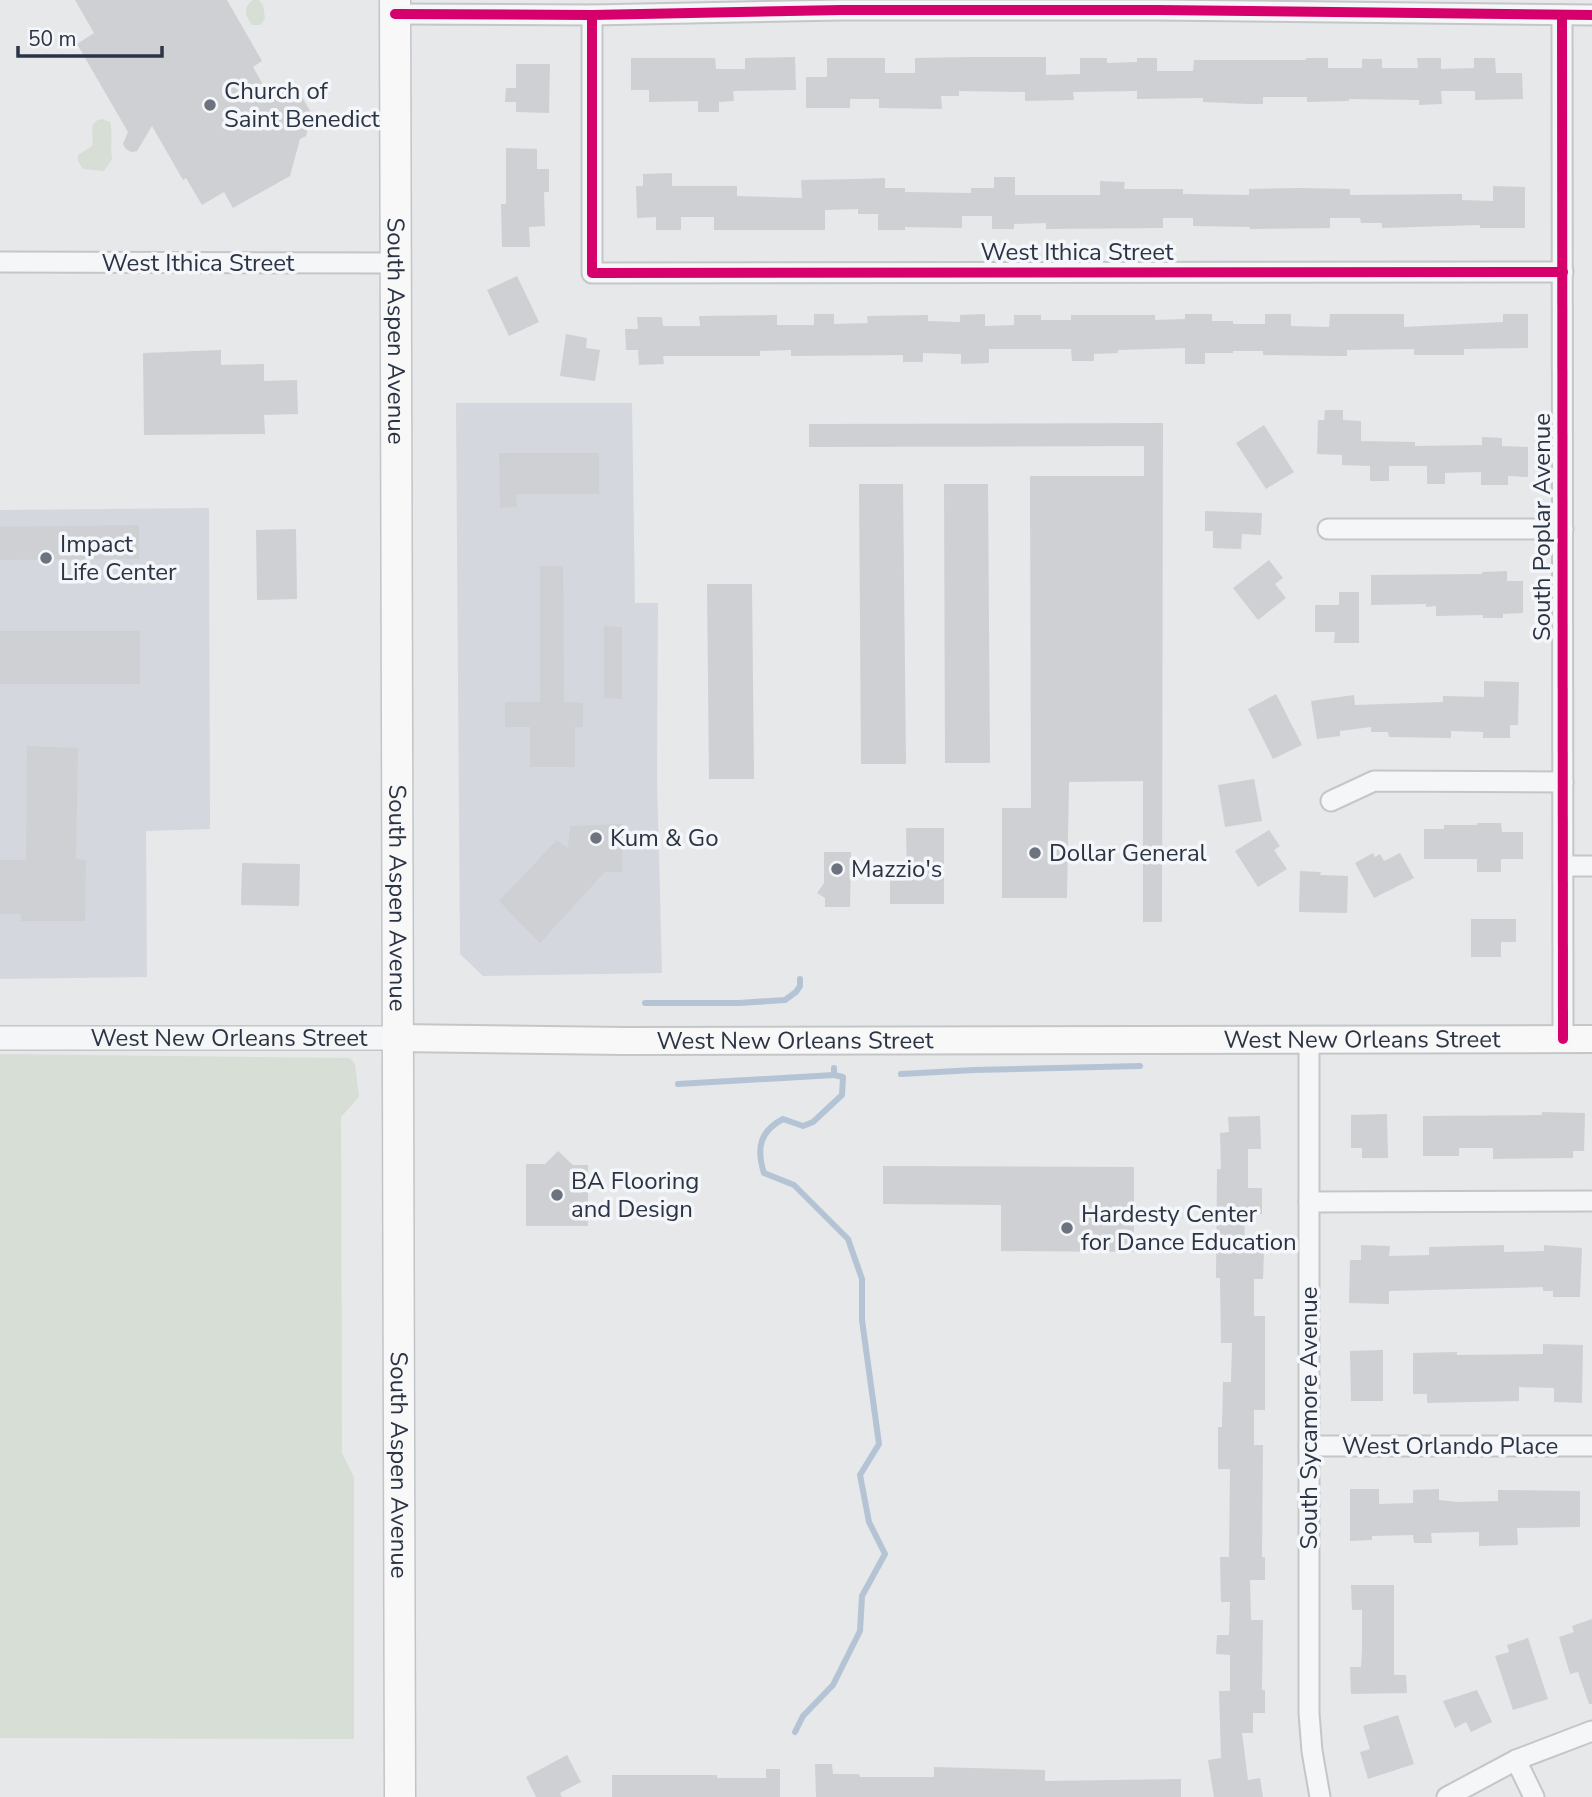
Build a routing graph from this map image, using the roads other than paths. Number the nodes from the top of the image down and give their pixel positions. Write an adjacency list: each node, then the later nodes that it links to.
1 (1125, 5): 3 (street); 4 (street)
2 (395, 7): 3 (street); 7 (main road, South Aspen Avenue)
3 (592, 15): 8 (street, West Ithica Street)
4 (1562, 15): 5 (street); 8 (street, South Poplar Avenue)
5 (1592, 15)
6 (0, 262): 7 (street, West Ithica Street)
7 (396, 263): 16 (main road, South Aspen Avenue)
8 (1563, 272): 10 (street, South Poplar Avenue)
9 (1328, 529): 10 (street)
10 (1563, 529): 11 (street, South Poplar Avenue)
11 (1563, 782): 12 (street); 13 (street, South Poplar Avenue)
12 (1331, 801)
13 (1564, 866): 14 (street); 18 (street, South Poplar Avenue)
14 (1592, 866)
15 (0, 1038): 16 (street, West New Orleans Street)
16 (398, 1038): 17 (main road, West New Orleans Street); 26 (main road, South Aspen Avenue)
17 (1309, 1039): 18 (main road, West New Orleans Street); 21 (street, South Sycamore Avenue)
18 (1563, 1039): 19 (main road, West New Orleans Street)
19 (1592, 1039)
20 (1592, 1201): 21 (street)
21 (1309, 1202): 22 (street, South Sycamore Avenue)
22 (1309, 1446): 23 (street, West Orlando Place); 27 (street, South Sycamore Avenue)
23 (1592, 1446)
24 (1592, 1731): 25 (street)
25 (1516, 1760): 28 (street); 29 (street)
26 (400, 1797)
27 (1320, 1797)
28 (1447, 1797)
29 (1534, 1797)

